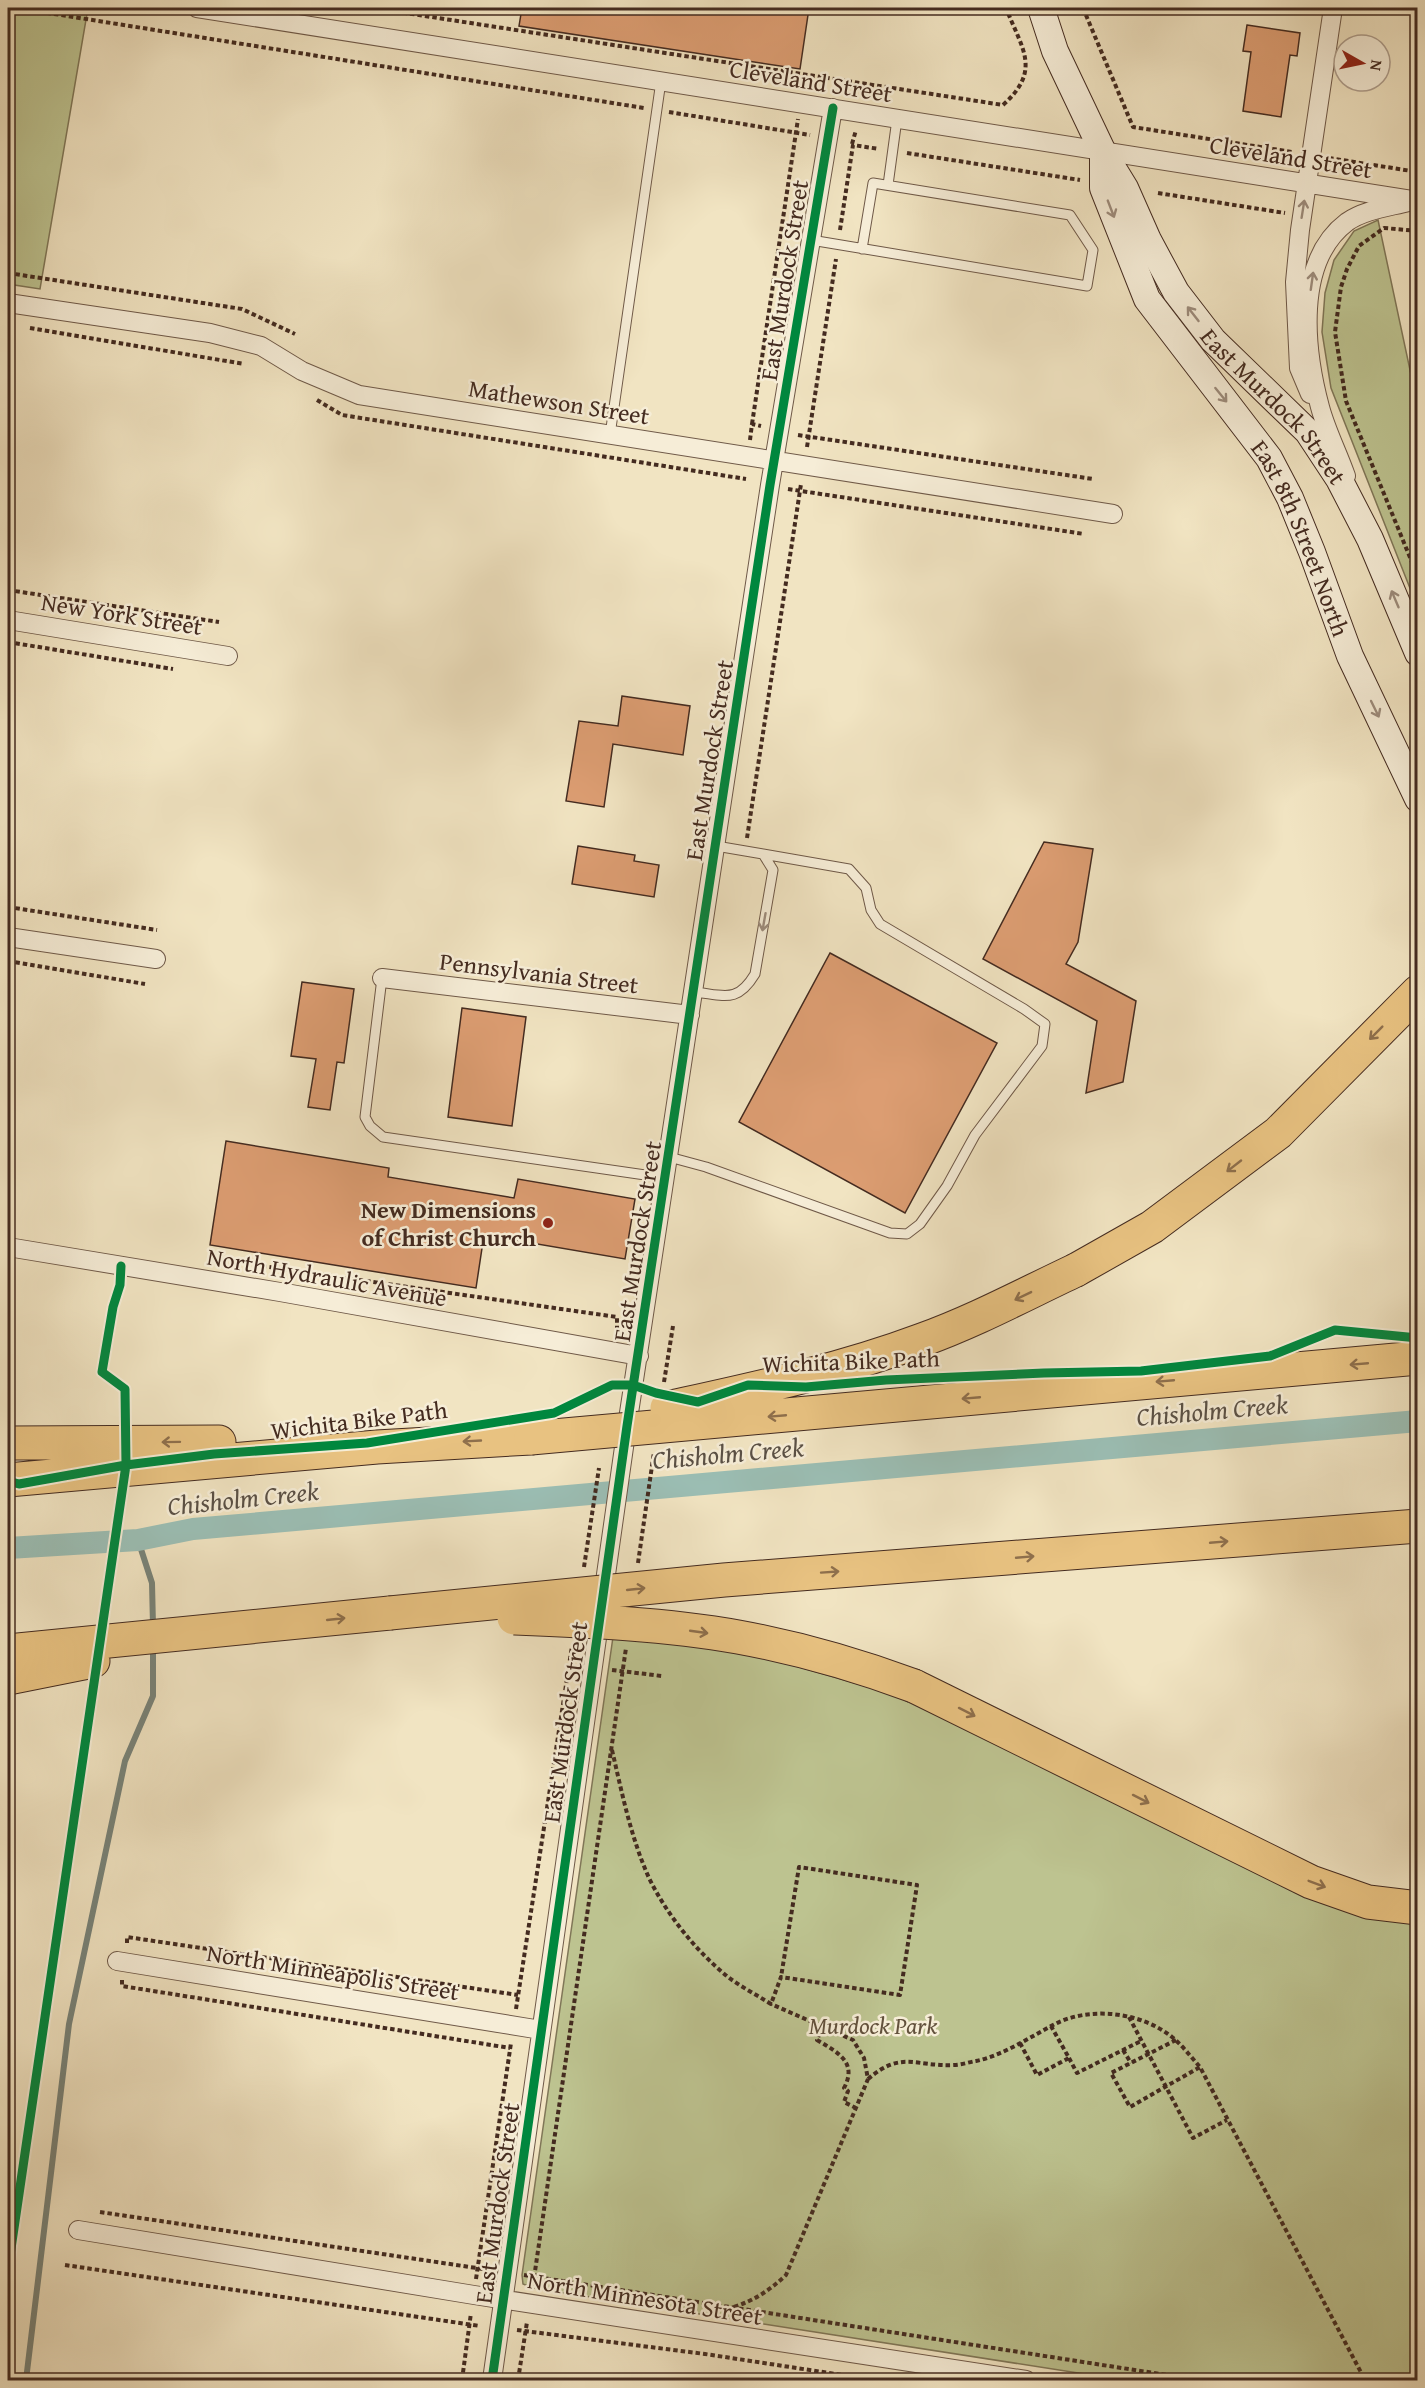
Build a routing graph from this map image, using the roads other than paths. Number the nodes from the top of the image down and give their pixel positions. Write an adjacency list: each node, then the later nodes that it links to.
1 (197, 8): 4 (street, Cleveland Street)
2 (1041, 8): 7 (street, East Murdock Street)
3 (1333, 8): 8 (street)
4 (661, 81): 5 (street, Cleveland Street); 16 (lane)
5 (832, 108): 6 (street, Cleveland Street); 11 (street, East Murdock Street)
6 (897, 119): 7 (street, Cleveland Street); 9 (lane)
7 (1103, 152): 8 (street, Cleveland Street); 13 (street, East Murdock Street, one-way to 13); 19 (street, East Murdock Street, one-way to 7)
8 (1308, 183): 10 (street, Cleveland Street); 15 (street, one-way to 8)
9 (888, 185): 12 (lane); 12 (lane)
10 (1416, 201): 15 (street, one-way to 10)
11 (811, 240): 12 (lane); 17 (street, East Murdock Street)
12 (862, 249)
13 (1147, 299): 23 (street, East 8th Street North, one-way to 23)
14 (8, 303): 16 (street, Mathewson Street)
15 (1320, 408): 19 (street)
16 (610, 435): 17 (street, Mathewson Street)
17 (774, 461): 18 (street, Mathewson Street); 24 (street, East Murdock Street)
18 (1113, 514)
19 (1370, 539): 21 (street, one-way to 19)
20 (8, 620): 22 (street, New York Street)
21 (1418, 653)
22 (228, 656)
23 (1418, 799)
24 (716, 846): 25 (lane); 29 (street, East Murdock Street)
25 (763, 854): 29 (lane, one-way to 29); 32 (lane)
26 (8, 936): 27 (street)
27 (156, 959)
28 (382, 978): 31 (street, Pennsylvania Street); 33 (lane)
29 (694, 992): 31 (street, East Murdock Street)
30 (1418, 992): 37 (highway, one-way to 37, bridge)
31 (690, 1015): 32 (street, East Murdock Street)
32 (669, 1157): 33 (street, East Murdock Street)
33 (666, 1178): 35 (street, East Murdock Street)
34 (8, 1247): 35 (street, North Hydraulic Avenue)
35 (639, 1356): 48 (street, East Murdock Street)
36 (1418, 1358): 37 (highway, one-way to 37, bridge)
37 (531, 1438): 39 (highway, one-way to 39)
38 (8, 1443): 39 (highway, one-way to 38)
39 (377, 1447): 40 (highway)
40 (8, 1479)
41 (1418, 1526): 42 (highway, one-way to 41, bridge)
42 (390, 1613): 43 (highway, one-way to 42); 46 (highway, one-way to 46, bridge)
43 (283, 1624): 44 (highway); 45 (highway)
44 (8, 1651)
45 (8, 1678)
46 (1418, 1908)
47 (117, 1961): 48 (street, North Minneapolis Street)
48 (541, 2030): 50 (street, East Murdock Street)
49 (78, 2230): 50 (street, North Minnesota Street)
50 (504, 2300): 51 (street, East Murdock Street); 52 (street, North Minnesota Street)
51 (492, 2380)
52 (1026, 2380)

